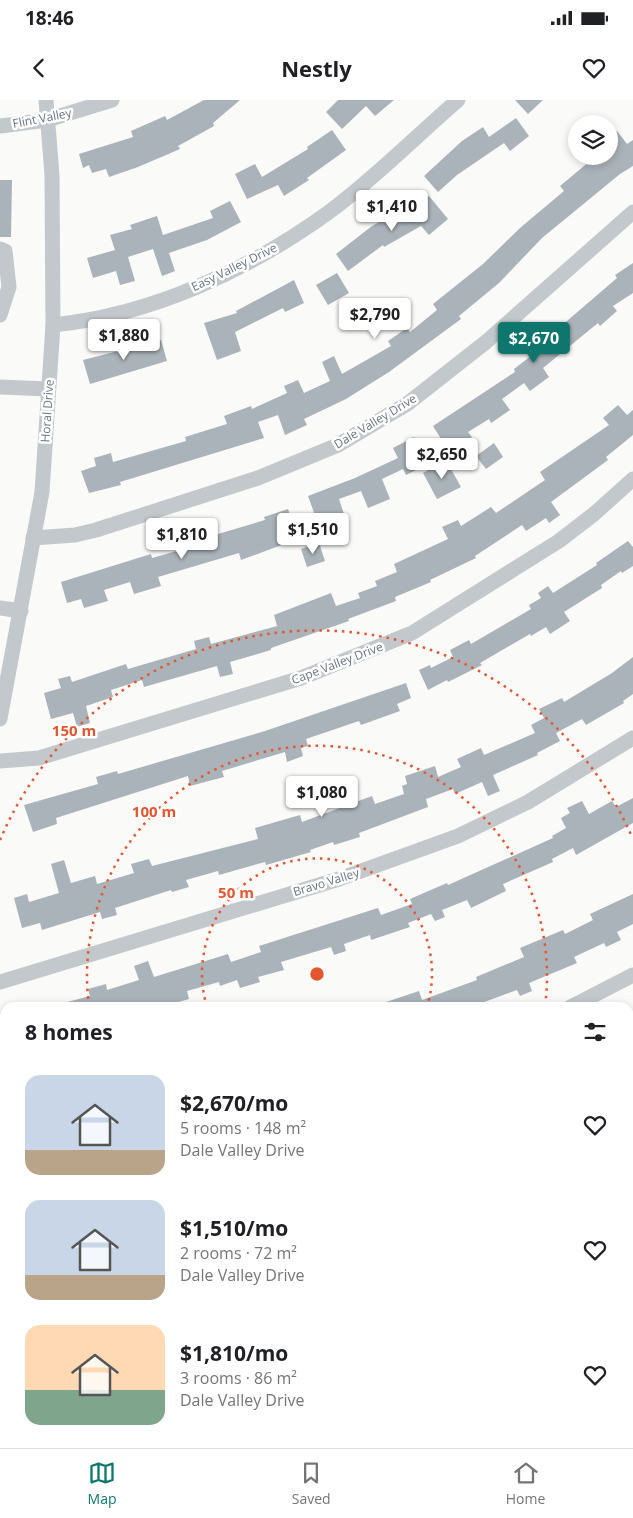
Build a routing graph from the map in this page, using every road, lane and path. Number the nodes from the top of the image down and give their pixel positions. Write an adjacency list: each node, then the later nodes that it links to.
1 (46, 100): 4 (street, Horal Drive)
2 (112, 100): 4 (street, Flint Valley)
3 (458, 100): 9 (street, Easy Valley Drive)
4 (47, 120): 5 (street, Flint Valley); 9 (street, Horal Drive)
5 (0, 126)
6 (633, 212): 13 (street, Dale Valley Drive)
7 (0, 249): 8 (street)
8 (0, 315)
9 (53, 325): 11 (street, Horal Drive)
10 (0, 387): 11 (street)
11 (48, 389): 13 (street, Horal Drive)
12 (633, 478): 18 (street, Cape Valley Drive)
13 (34, 538): 15 (street, Horal Drive)
14 (0, 608): 15 (street)
15 (21, 611): 16 (street, Horal Drive)
16 (0, 719)
17 (633, 738): 20 (street, Bravo Valley)
18 (0, 761)
19 (633, 975): 21 (street)
20 (0, 982)
21 (581, 1002)

